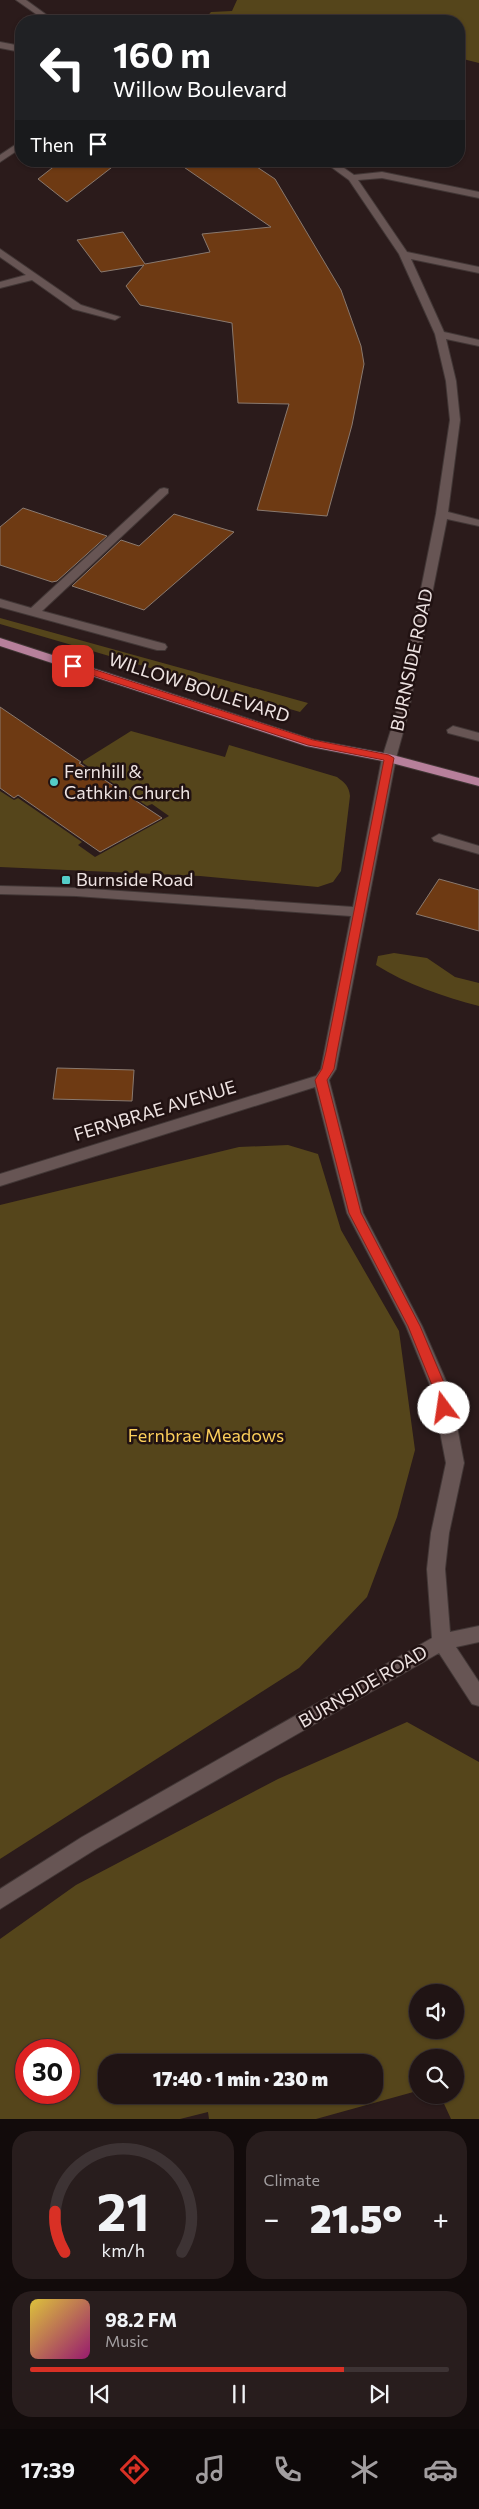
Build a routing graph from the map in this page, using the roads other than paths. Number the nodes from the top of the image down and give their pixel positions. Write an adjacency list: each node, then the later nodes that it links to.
1 (20, 0): 2 (street)
2 (42, 15)
3 (0, 45): 4 (street)
4 (15, 48)
5 (15, 148): 6 (street)
6 (0, 159)
7 (336, 167): 8 (street, BURNSIDE ROAD)
8 (352, 178): 9 (street); 11 (street, BURNSIDE ROAD)
9 (479, 195)
10 (0, 252): 13 (street)
11 (404, 254): 12 (street); 16 (street, BURNSIDE ROAD)
12 (479, 270)
13 (34, 276): 14 (street); 15 (street)
14 (0, 285)
15 (115, 317)
16 (440, 334): 17 (street); 19 (street, BURNSIDE ROAD)
17 (479, 343)
18 (164, 491): 22 (street)
19 (442, 514): 20 (street); 27 (street, BURNSIDE ROAD)
20 (479, 523)
21 (0, 602): 22 (street)
22 (34, 612): 24 (street)
23 (0, 642): 27 (main road, WILLOW BOULEVARD)
24 (161, 647)
25 (453, 730): 26 (street)
26 (479, 737)
27 (389, 758): 28 (main road, WILLOW BOULEVARD); 32 (street, BURNSIDE ROAD)
28 (479, 782)
29 (439, 838): 30 (street)
30 (479, 850)
31 (0, 890): 32 (street)
32 (358, 912): 33 (street, BURNSIDE ROAD)
33 (321, 1080): 34 (street, FERNBRAE AVENUE); 36 (street, BURNSIDE ROAD)
34 (0, 1180)
35 (479, 1634): 36 (street)
36 (442, 1642): 37 (street); 38 (street, BURNSIDE ROAD)
37 (479, 1698)
38 (0, 1900)

